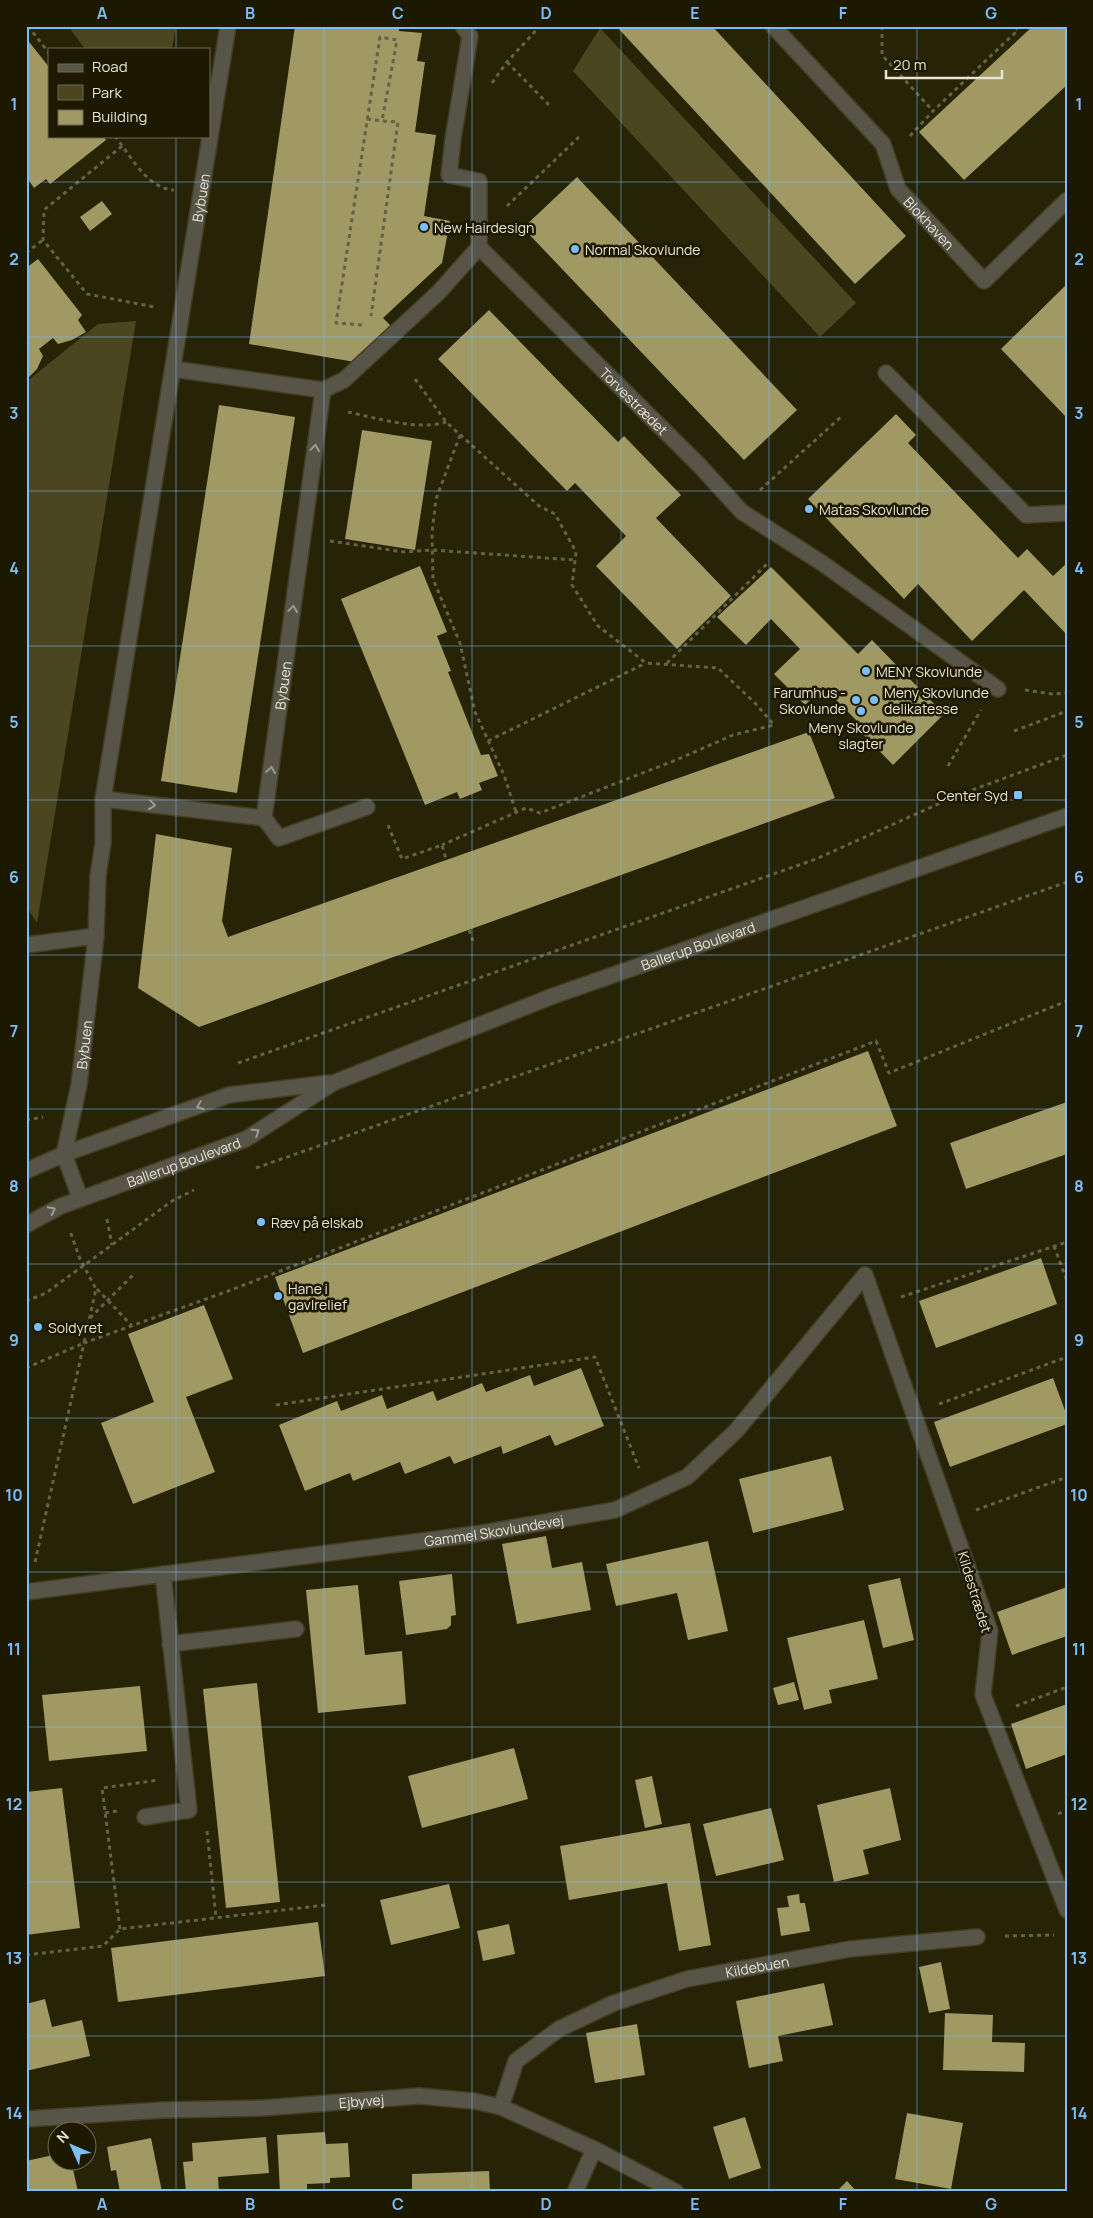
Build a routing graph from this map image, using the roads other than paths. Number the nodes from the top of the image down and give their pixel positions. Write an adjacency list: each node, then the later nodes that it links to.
1 (228, 26): 6 (street, Bybuen)
2 (463, 26): 5 (street)
3 (773, 26): 4 (street, Blokhaven)
4 (1067, 200)
5 (479, 247): 8 (street); 10 (street, Torvestrædet)
6 (173, 369): 8 (street); 11 (street, Bybuen)
7 (886, 374): 9 (street)
8 (323, 390): 14 (street, Bybuen, one-way to 8)
9 (1067, 513)
10 (998, 690)
11 (103, 799): 14 (street, one-way to 14); 15 (street, Bybuen)
12 (367, 807): 14 (street)
13 (1067, 816): 17 (street, Ballerup Boulevard)
14 (264, 818)
15 (96, 936): 16 (street); 18 (street, Bybuen)
16 (26, 945)
17 (333, 1083): 18 (street, Ballerup Boulevard, one-way to 18); 20 (street, Ballerup Boulevard, one-way to 17)
18 (64, 1154): 19 (street, Ballerup Boulevard); 20 (street)
19 (26, 1171)
20 (80, 1198): 21 (street, Ballerup Boulevard, one-way to 20)
21 (26, 1225)
22 (865, 1275): 23 (street, Gammel Skovlundevej); 28 (street, Kildestrædet)
23 (163, 1574): 24 (street, Gammel Skovlundevej); 26 (street)
24 (27, 1591)
25 (296, 1629): 26 (street)
26 (170, 1644): 27 (street)
27 (145, 1817)
28 (1067, 1910)
29 (977, 1937): 30 (street, Kildebuen)
30 (501, 2107): 31 (street, Ejbyvej); 32 (street, Ejbyvej)
31 (26, 2119)
32 (594, 2149): 33 (street); 34 (street, Ejbyvej)
33 (575, 2192)
34 (676, 2192)

